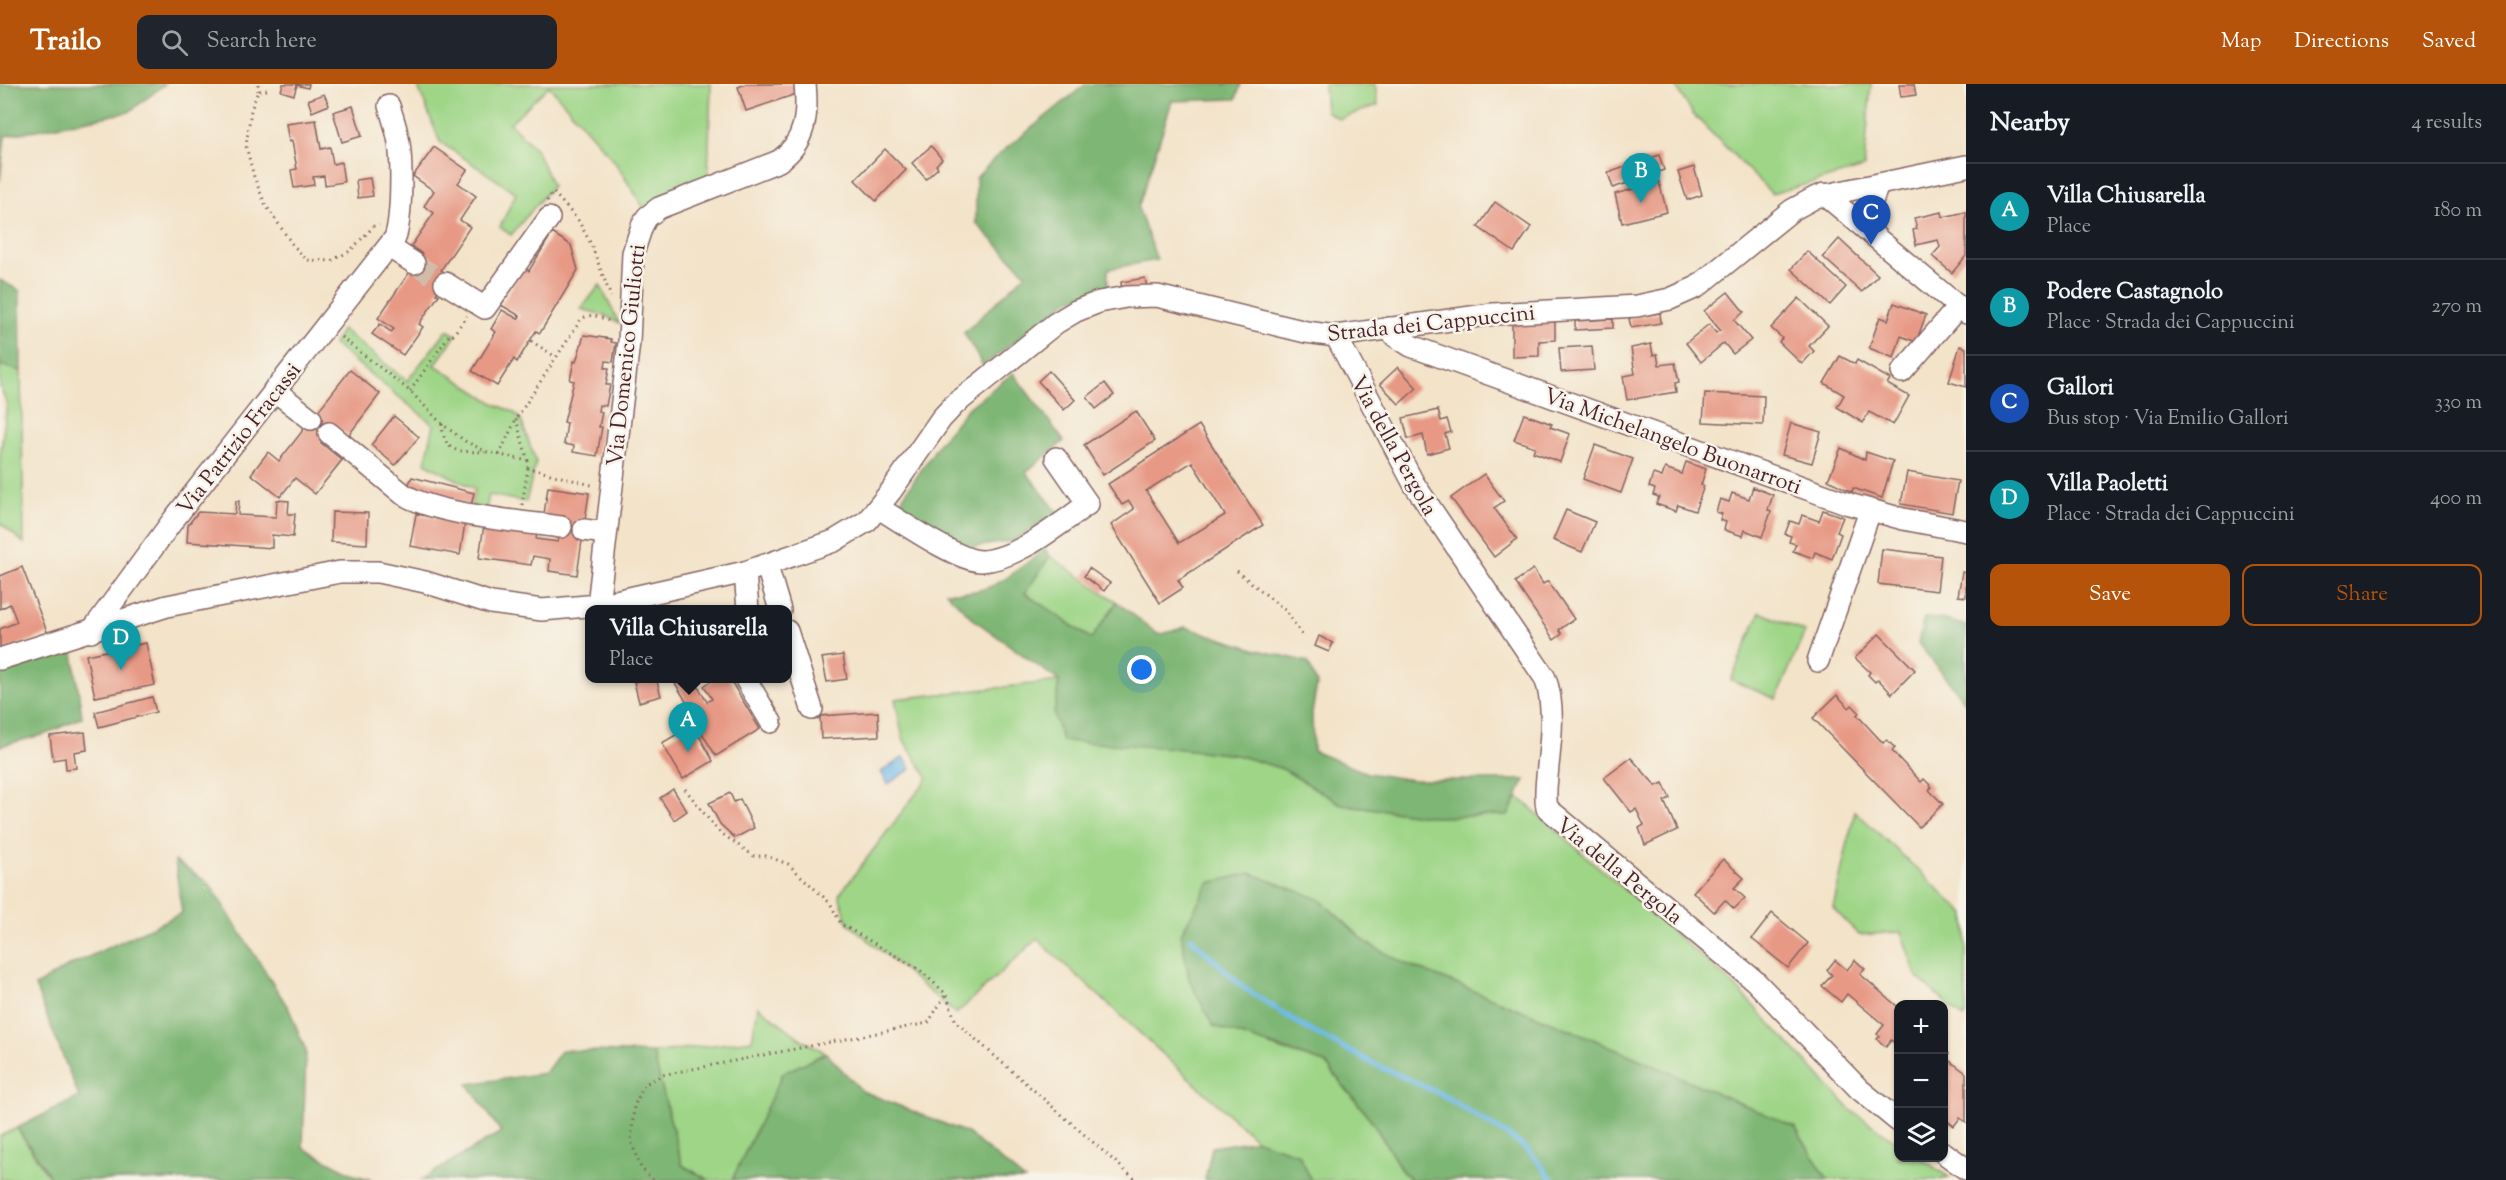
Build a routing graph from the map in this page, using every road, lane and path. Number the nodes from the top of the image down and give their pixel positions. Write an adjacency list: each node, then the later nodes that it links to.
1 (258, 84): 4 (path)
2 (805, 84): 22 (street, Via Domenico Giuliotti)
3 (267, 90): 4 (path)
4 (258, 91): 10 (path)
5 (389, 106): 10 (street, Via Patrizio Fracassi)
6 (1966, 166): 7 (street, Strada dei Cappuccini)
7 (1878, 185): 8 (street, Strada dei Cappuccini); 11 (street)
8 (1824, 194): 11 (street); 19 (street, Strada dei Cappuccini)
9 (548, 210): 14 (street); 15 (path)
10 (398, 225): 12 (street, Via Patrizio Fracassi)
11 (1873, 235): 16 (street)
12 (389, 247): 13 (street); 18 (street, Via Patrizio Fracassi)
13 (414, 263)
14 (445, 283)
15 (612, 299)
16 (1962, 309): 24 (street)
17 (467, 317): 26 (path)
18 (327, 326): 25 (street, Via Patrizio Fracassi); 26 (path)
19 (1389, 328): 20 (street, Strada dei Cappuccini); 39 (street, Via Michelangelo Buonarroti)
20 (1336, 336): 38 (street, Strada dei Cappuccini); 62 (street, Via della Pergola)
21 (531, 341): 23 (path)
22 (629, 342): 23 (path); 36 (street, Via Domenico Giuliotti)
23 (556, 357): 28 (path)
24 (1902, 372)
25 (274, 390): 27 (street); 52 (street, Via Patrizio Fracassi)
26 (410, 391): 29 (path)
27 (312, 419)
28 (516, 419): 32 (path); 34 (path)
29 (442, 423): 31 (path); 31 (path)
30 (329, 433): 40 (street)
31 (487, 452): 32 (path)
32 (499, 455): 34 (path)
33 (1056, 458): 38 (street)
34 (528, 461): 35 (path)
35 (528, 468): 36 (path); 37 (path)
36 (611, 490): 43 (street, Via Domenico Giuliotti)
37 (522, 502)
38 (879, 508): 44 (street, Strada dei Cappuccini)
39 (1870, 511): 42 (street, Via Michelangelo Buonarroti); 56 (street)
40 (561, 527)
41 (584, 530): 43 (street)
42 (1966, 531)
43 (605, 533): 47 (street, Via Domenico Giuliotti)
44 (767, 566): 46 (street, Strada dei Cappuccini); 50 (street)
45 (1237, 571): 53 (path)
46 (745, 572): 47 (street, Strada dei Cappuccini); 49 (street)
47 (598, 604): 48 (street, Strada dei Cappuccini)
48 (591, 605)
49 (748, 605)
50 (779, 605)
51 (585, 606): 52 (street, Strada dei Cappuccini)
52 (91, 632): 55 (street, Strada dei Cappuccini)
53 (1304, 638)
54 (792, 647): 58 (street)
55 (0, 659)
56 (1818, 661)
57 (748, 683): 59 (street)
58 (812, 709)
59 (771, 722)
60 (685, 789): 61 (path)
61 (946, 994): 65 (path); 66 (path)
62 (1894, 1117)
63 (1948, 1156): 64 (street)
64 (1966, 1169)
65 (653, 1180)
66 (1136, 1180)

